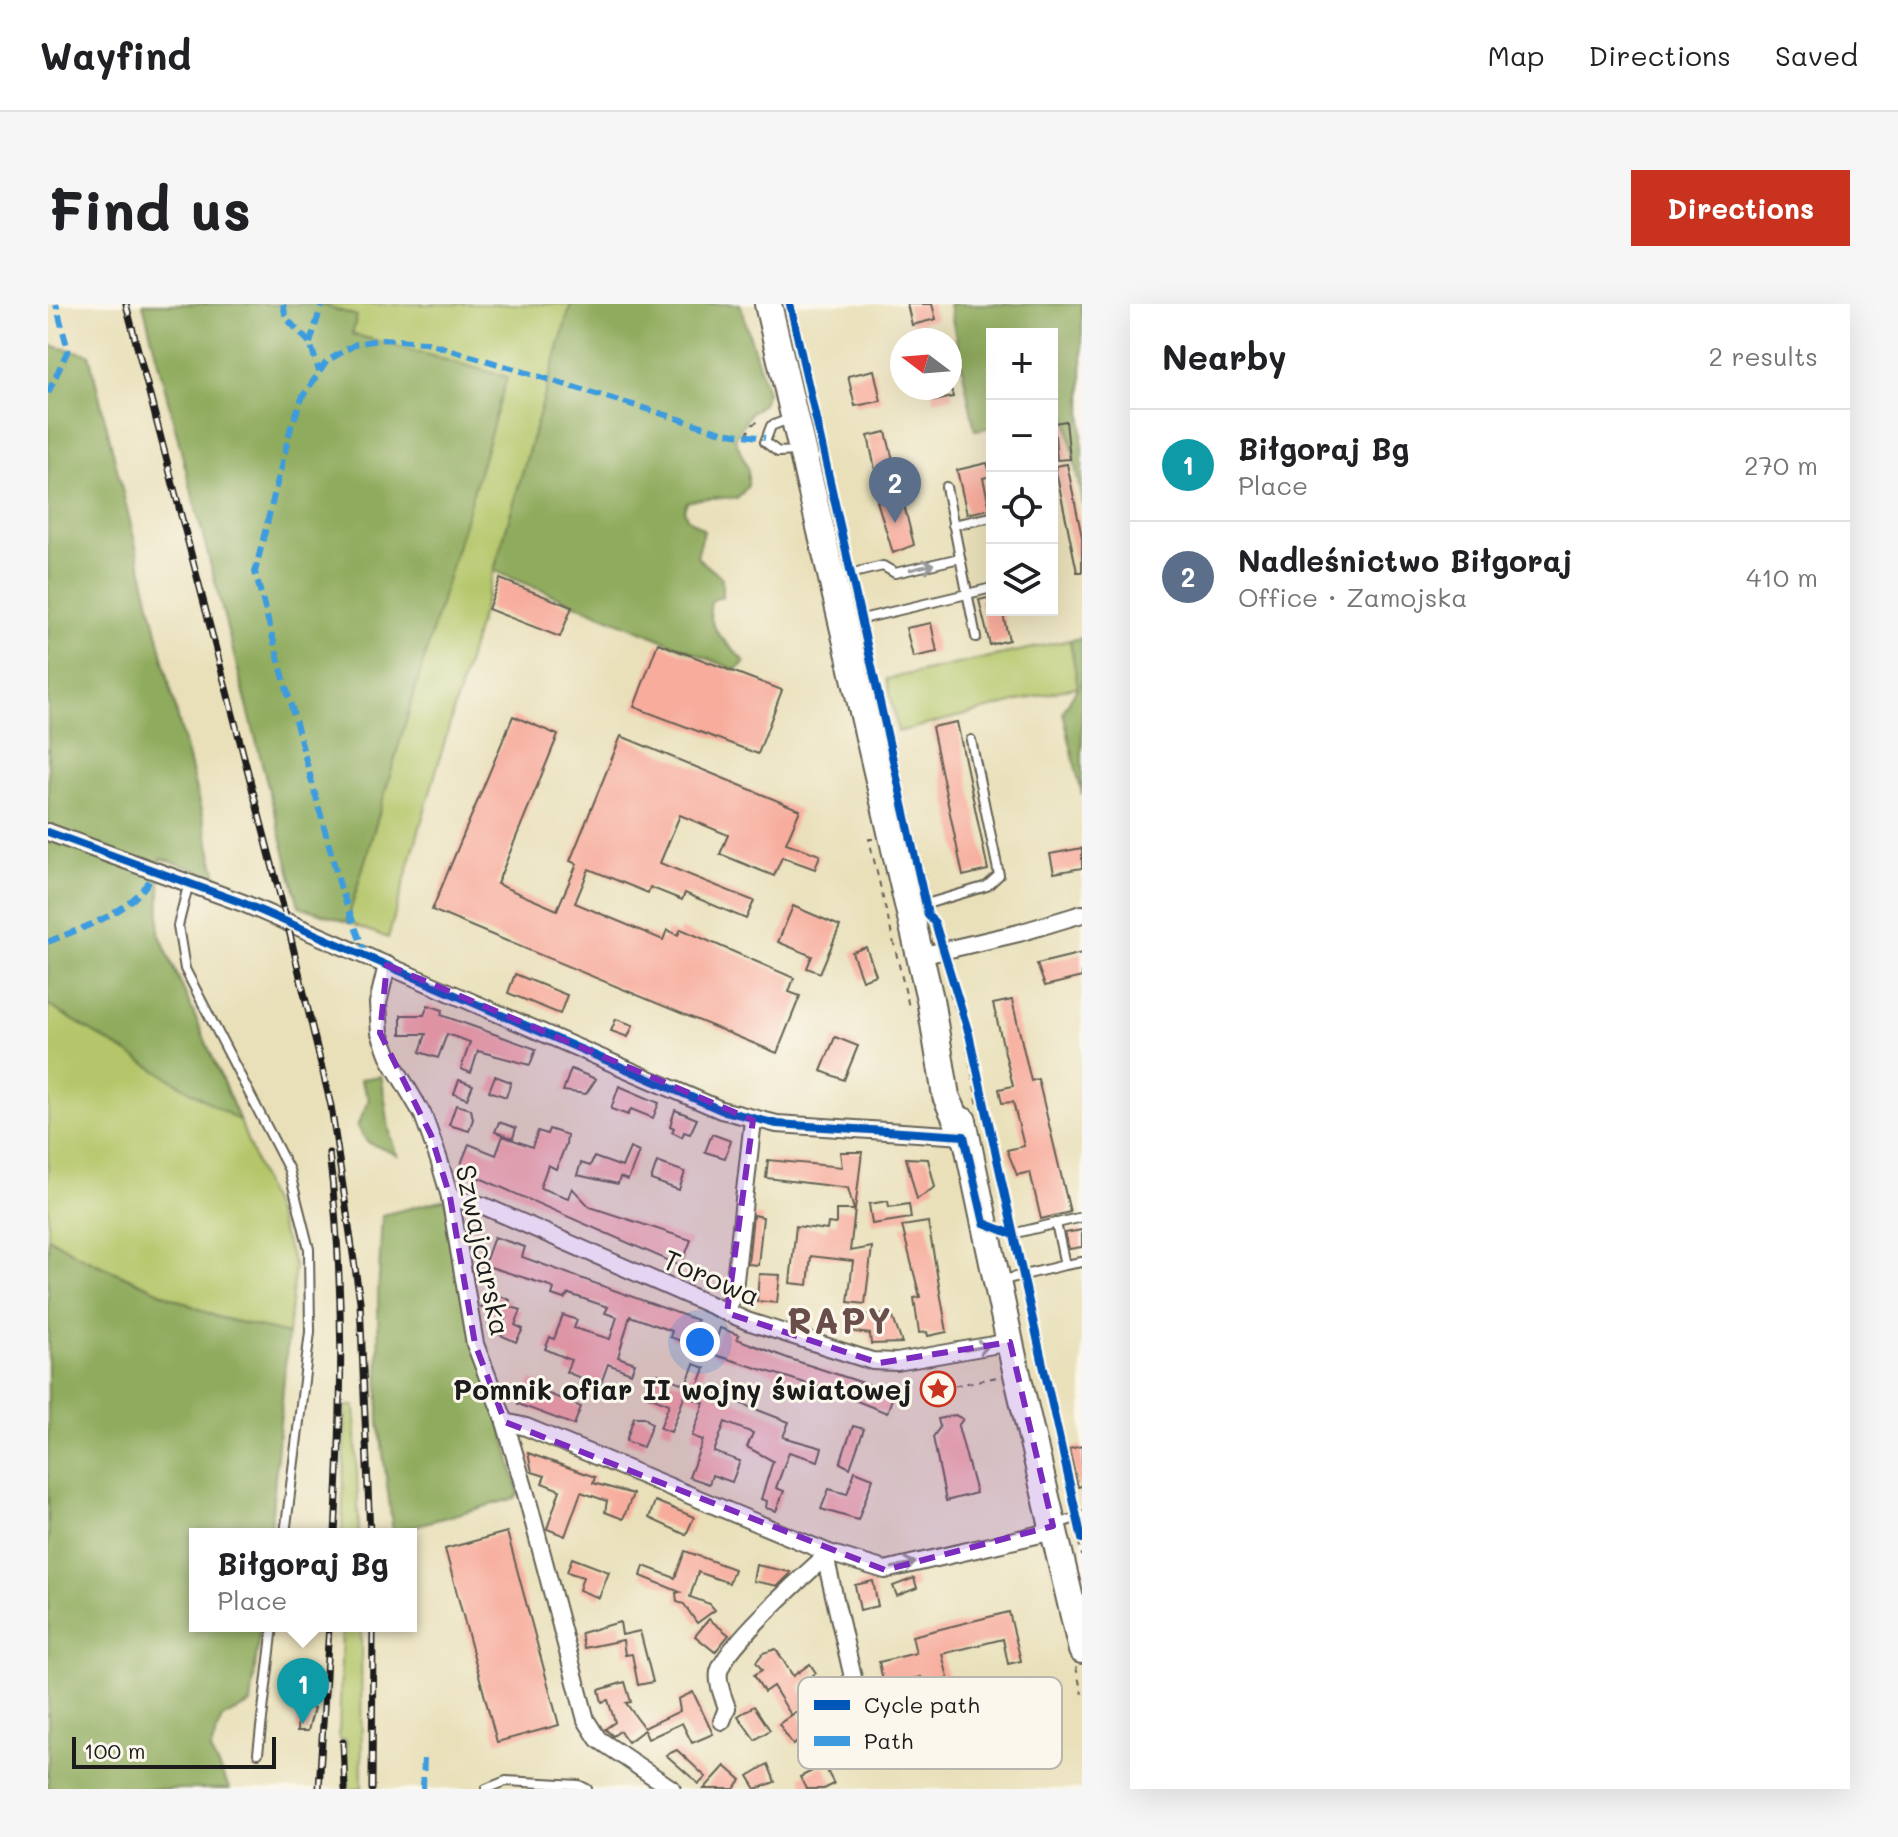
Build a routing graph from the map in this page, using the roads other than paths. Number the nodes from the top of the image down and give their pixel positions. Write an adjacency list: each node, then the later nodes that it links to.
1 (768, 304): 6 (main road)
2 (946, 487): 4 (lane)
3 (986, 518): 4 (lane)
4 (953, 525): 5 (lane)
5 (960, 558): 6 (lane, one-way to 5); 8 (lane)
6 (846, 575): 9 (main road)
7 (986, 589): 8 (lane)
8 (967, 593): 9 (lane); 10 (lane)
9 (857, 620): 14 (main road)
10 (976, 637)
11 (971, 740): 14 (lane)
12 (48, 832): 13 (street)
13 (189, 881): 17 (street); 31 (lane)
14 (922, 906): 16 (main road)
15 (1082, 914): 16 (street)
16 (930, 954): 19 (main road)
17 (387, 965): 18 (street); 20 (street, Szwajcarska)
18 (753, 1120): 19 (street); 27 (street)
19 (977, 1124): 22 (main road)
20 (450, 1197): 27 (street, Torowa); 29 (street, Szwajcarska)
21 (1082, 1217): 23 (lane)
22 (984, 1223): 23 (lane); 26 (main road)
23 (1056, 1223): 25 (lane)
24 (1082, 1262): 25 (lane)
25 (1065, 1265): 26 (lane)
26 (998, 1281): 28 (main road)
27 (727, 1313): 28 (street, Torowa, one-way to 28)
28 (1010, 1342): 30 (main road)
29 (505, 1422): 32 (street); 40 (street, Szwajcarska)
30 (1071, 1519): 32 (street, one-way to 30); 34 (main road)
31 (286, 1528)
32 (827, 1554): 35 (street); 36 (street)
33 (272, 1632): 37 (lane)
34 (1082, 1650)
35 (854, 1677)
36 (722, 1721)
37 (258, 1753)
38 (486, 1789): 39 (lane)
39 (587, 1789)
40 (672, 1789)

